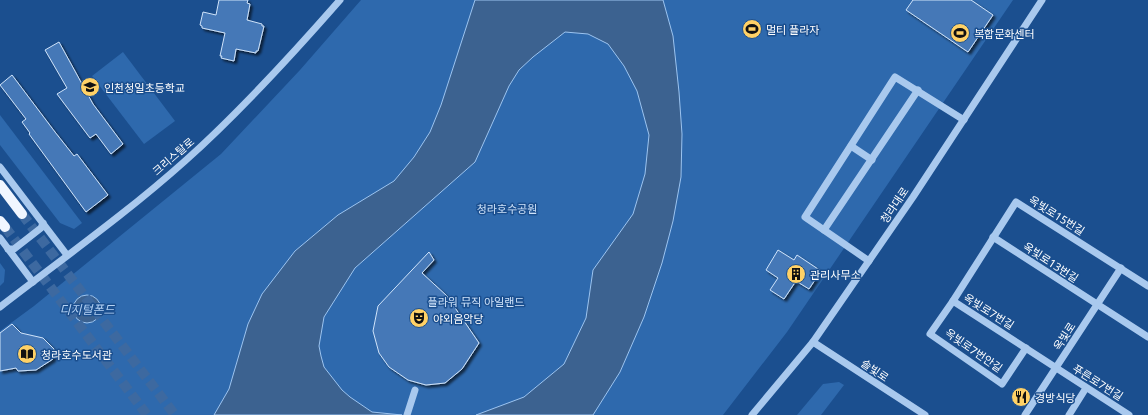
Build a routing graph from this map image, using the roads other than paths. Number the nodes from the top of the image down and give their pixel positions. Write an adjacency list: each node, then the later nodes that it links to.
1 (340, 0): 15 (street, 크리스탈로)
2 (1042, 0): 4 (street, 청라대로)
3 (918, 90): 4 (street); 5 (street); 6 (street)
4 (964, 120): 16 (street, 청라대로)
5 (851, 146): 6 (street); 11 (street)
6 (872, 160): 11 (street)
7 (0, 167): 10 (street)
8 (0, 185): 9 (main road)
9 (22, 214)
10 (43, 223): 14 (street); 15 (street)
11 (824, 230): 16 (street)
12 (993, 237): 17 (street, 옥빛로15번길); 20 (street, 옥빛로7번길); 21 (street, 옥빛로13번길)
13 (0, 238): 14 (street)
14 (8, 249): 18 (street)
15 (68, 255): 18 (street, 크리스탈로)
16 (870, 261): 24 (street, 청라대로)
17 (1121, 268): 19 (street); 21 (street, 옥빛로)
18 (33, 282): 22 (street, 크리스탈로)
19 (1148, 286)
20 (953, 301): 25 (street, 옥빛로7번길); 25 (street, 옥빛로7번안길)
21 (1097, 304): 23 (street, 옥빛로13번길); 26 (street, 옥빛로)
22 (0, 307)
23 (1148, 336)
24 (813, 342): 30 (street, 청라대로); 31 (street, 솔빛로)
25 (1026, 348): 26 (street, 옥빛로7번길)
26 (1056, 368): 27 (street, 푸른로7번길); 32 (street, 옥빛로)
27 (1086, 388): 33 (street); 34 (street, 푸른로7번길)
28 (415, 390): 29 (street)
29 (407, 415)
30 (752, 415)
31 (925, 415)
32 (1025, 415)
33 (1069, 415)
34 (1129, 415)

